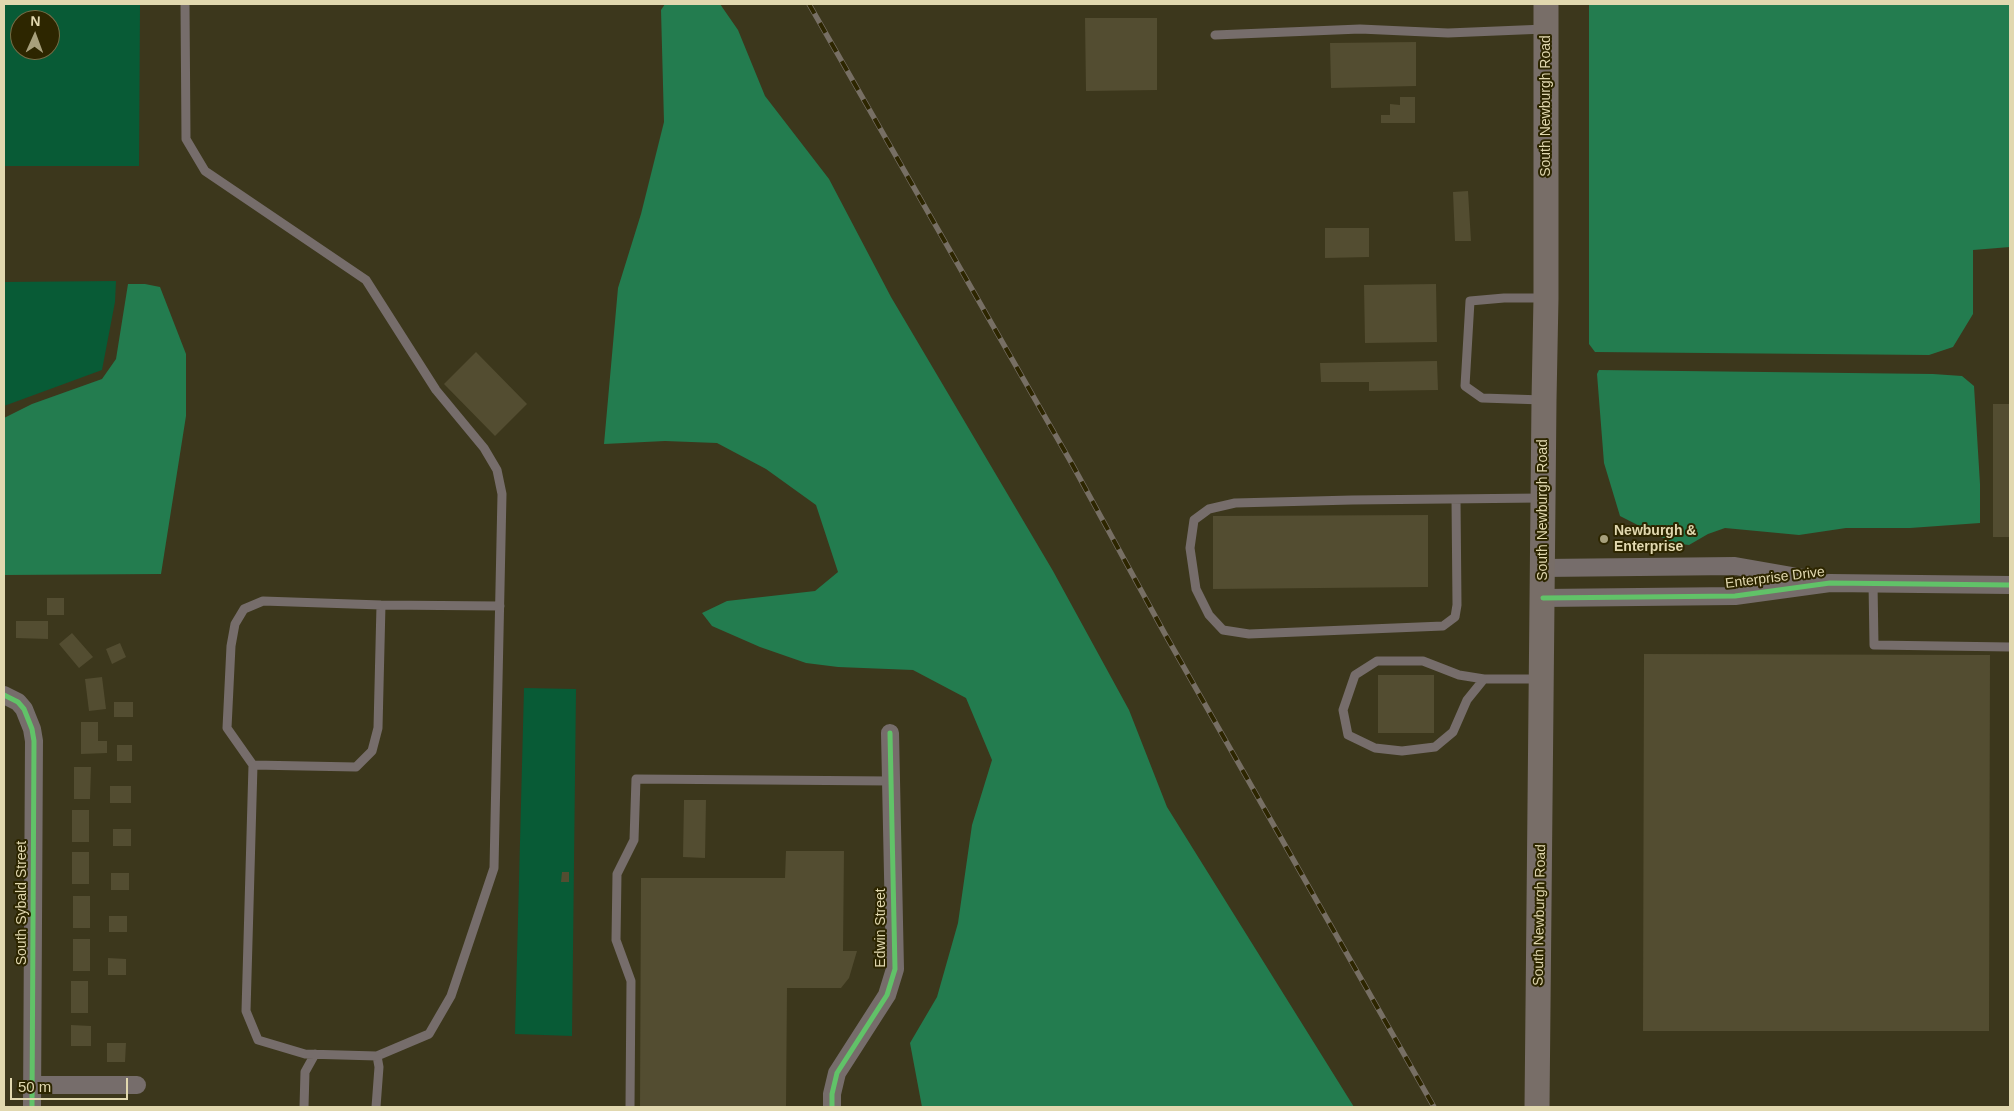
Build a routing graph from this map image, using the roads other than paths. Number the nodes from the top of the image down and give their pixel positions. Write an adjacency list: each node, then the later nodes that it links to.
1 (185, 4): 15 (lane)
2 (1546, 4): 3 (main road, South Newburgh Road)
3 (1546, 28): 4 (lane); 5 (main road, South Newburgh Road)
4 (1215, 35)
5 (1546, 298): 6 (main road, South Newburgh Road); 6 (lane)
6 (1544, 400): 7 (main road, South Newburgh Road)
7 (1544, 498): 8 (lane); 9 (main road, South Newburgh Road)
8 (1456, 499): 8 (lane)
9 (1543, 568): 10 (street, Enterprise Drive); 13 (main road, South Newburgh Road)
10 (1830, 583): 11 (street, Enterprise Drive); 13 (street, Enterprise Drive)
11 (1873, 583): 12 (street, Enterprise Drive); 16 (lane)
12 (2010, 584)
13 (1543, 598): 17 (main road, South Newburgh Road)
14 (381, 605): 15 (lane); 21 (lane); 21 (lane)
15 (500, 606): 24 (lane)
16 (2010, 647)
17 (1542, 678): 18 (lane); 32 (main road, South Newburgh Road)
18 (1484, 679): 18 (lane)
19 (11, 699): 25 (street, South Sybald Street)
20 (890, 733): 22 (street, Edwin Street)
21 (253, 765): 23 (lane)
22 (890, 782): 30 (lane); 31 (street, Edwin Street)
23 (315, 1054): 24 (lane); 28 (lane)
24 (377, 1056): 29 (lane)
25 (32, 1085): 26 (street); 27 (street, South Sybald Street)
26 (137, 1085)
27 (32, 1107)
28 (304, 1107)
29 (376, 1107)
30 (630, 1107)
31 (832, 1107)
32 (1537, 1107)

